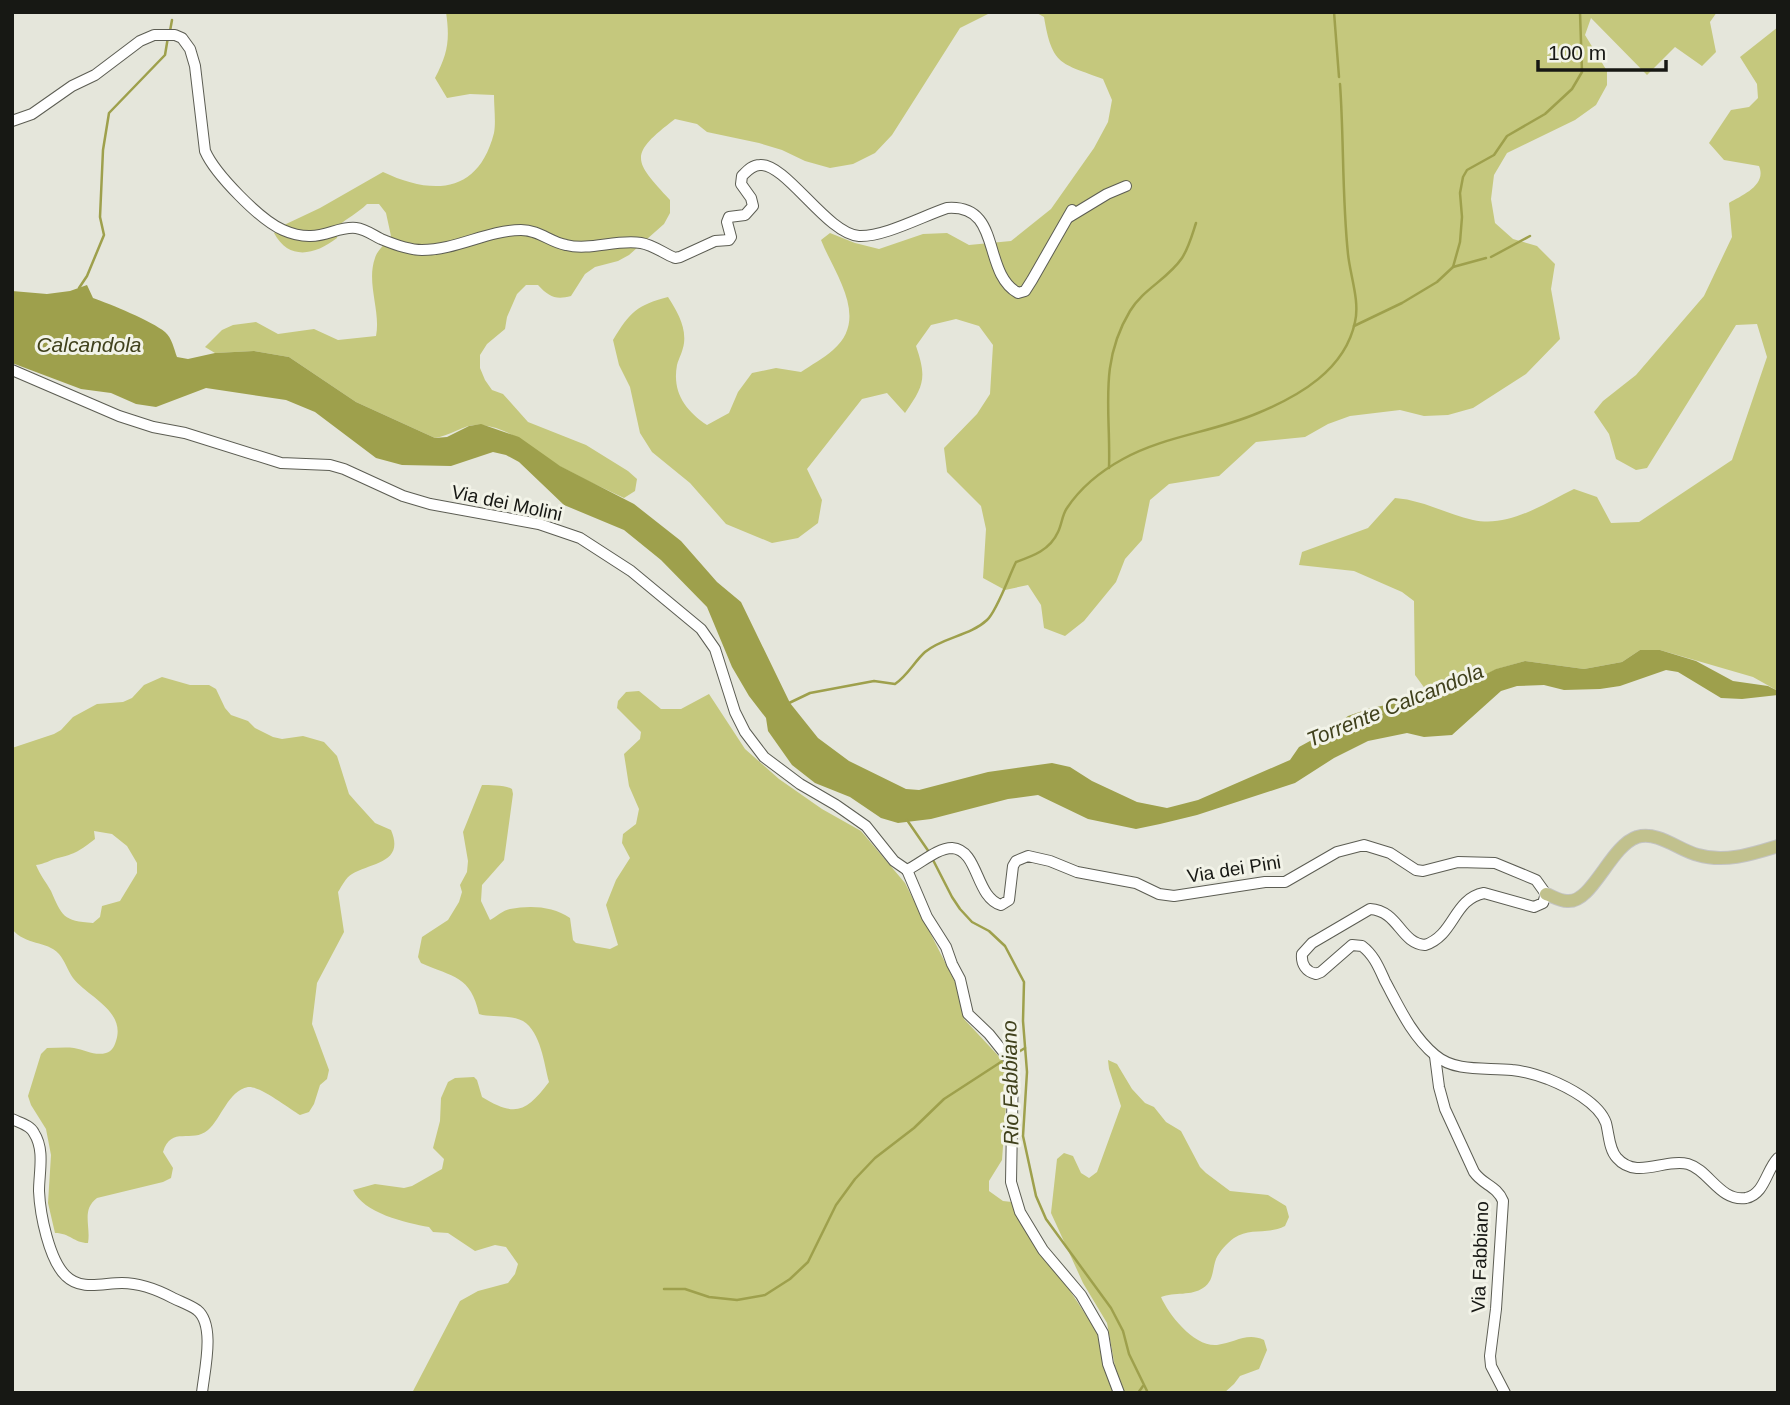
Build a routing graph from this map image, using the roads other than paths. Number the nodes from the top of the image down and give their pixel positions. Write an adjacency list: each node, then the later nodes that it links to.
1 (12, 121): 2 (street)
2 (1126, 186)
3 (12, 370): 5 (street, Via dei Molini)
4 (1778, 846): 6 (main road)
5 (909, 869): 6 (street, Via dei Pini); 11 (street)
6 (1546, 894): 7 (street)
7 (1435, 1056): 9 (street); 12 (street, Via Fabbiano)
8 (12, 1119): 10 (street)
9 (1778, 1158)
10 (202, 1393)
11 (1119, 1393)
12 (1505, 1393)

